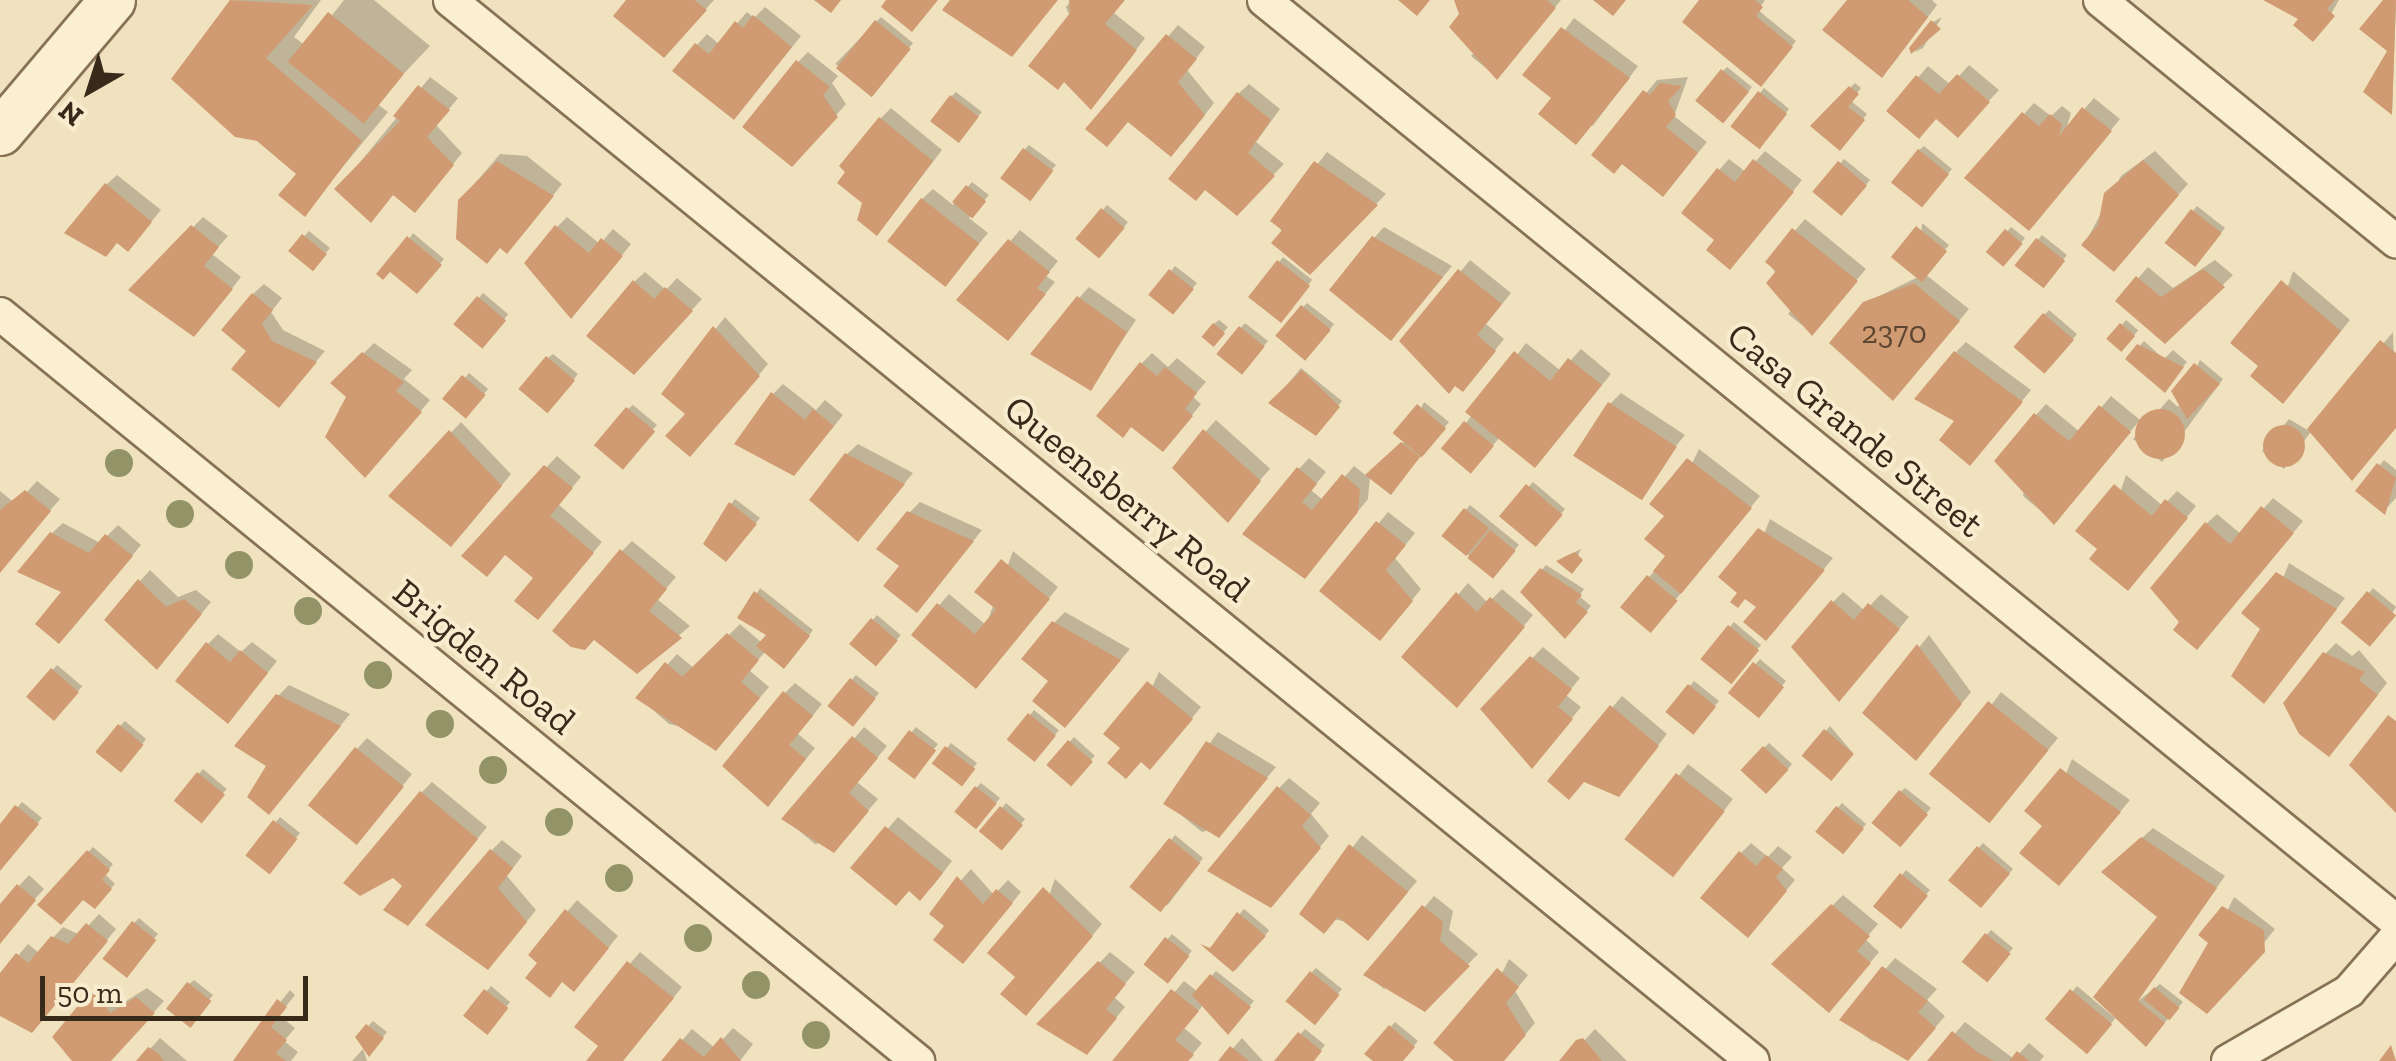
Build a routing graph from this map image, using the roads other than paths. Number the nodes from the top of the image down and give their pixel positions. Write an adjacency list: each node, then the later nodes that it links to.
1 (112, 0): 5 (main road)
2 (450, 0): 11 (street, Queensberry Road)
3 (1264, 0): 8 (street, Casa Grande Street)
4 (2100, 0): 6 (street)
5 (0, 132)
6 (2396, 241)
7 (0, 314): 10 (street, Brigden Road)
8 (2396, 922)
9 (2396, 937): 12 (street)
10 (918, 1061)
11 (1753, 1061)
12 (2228, 1061)

